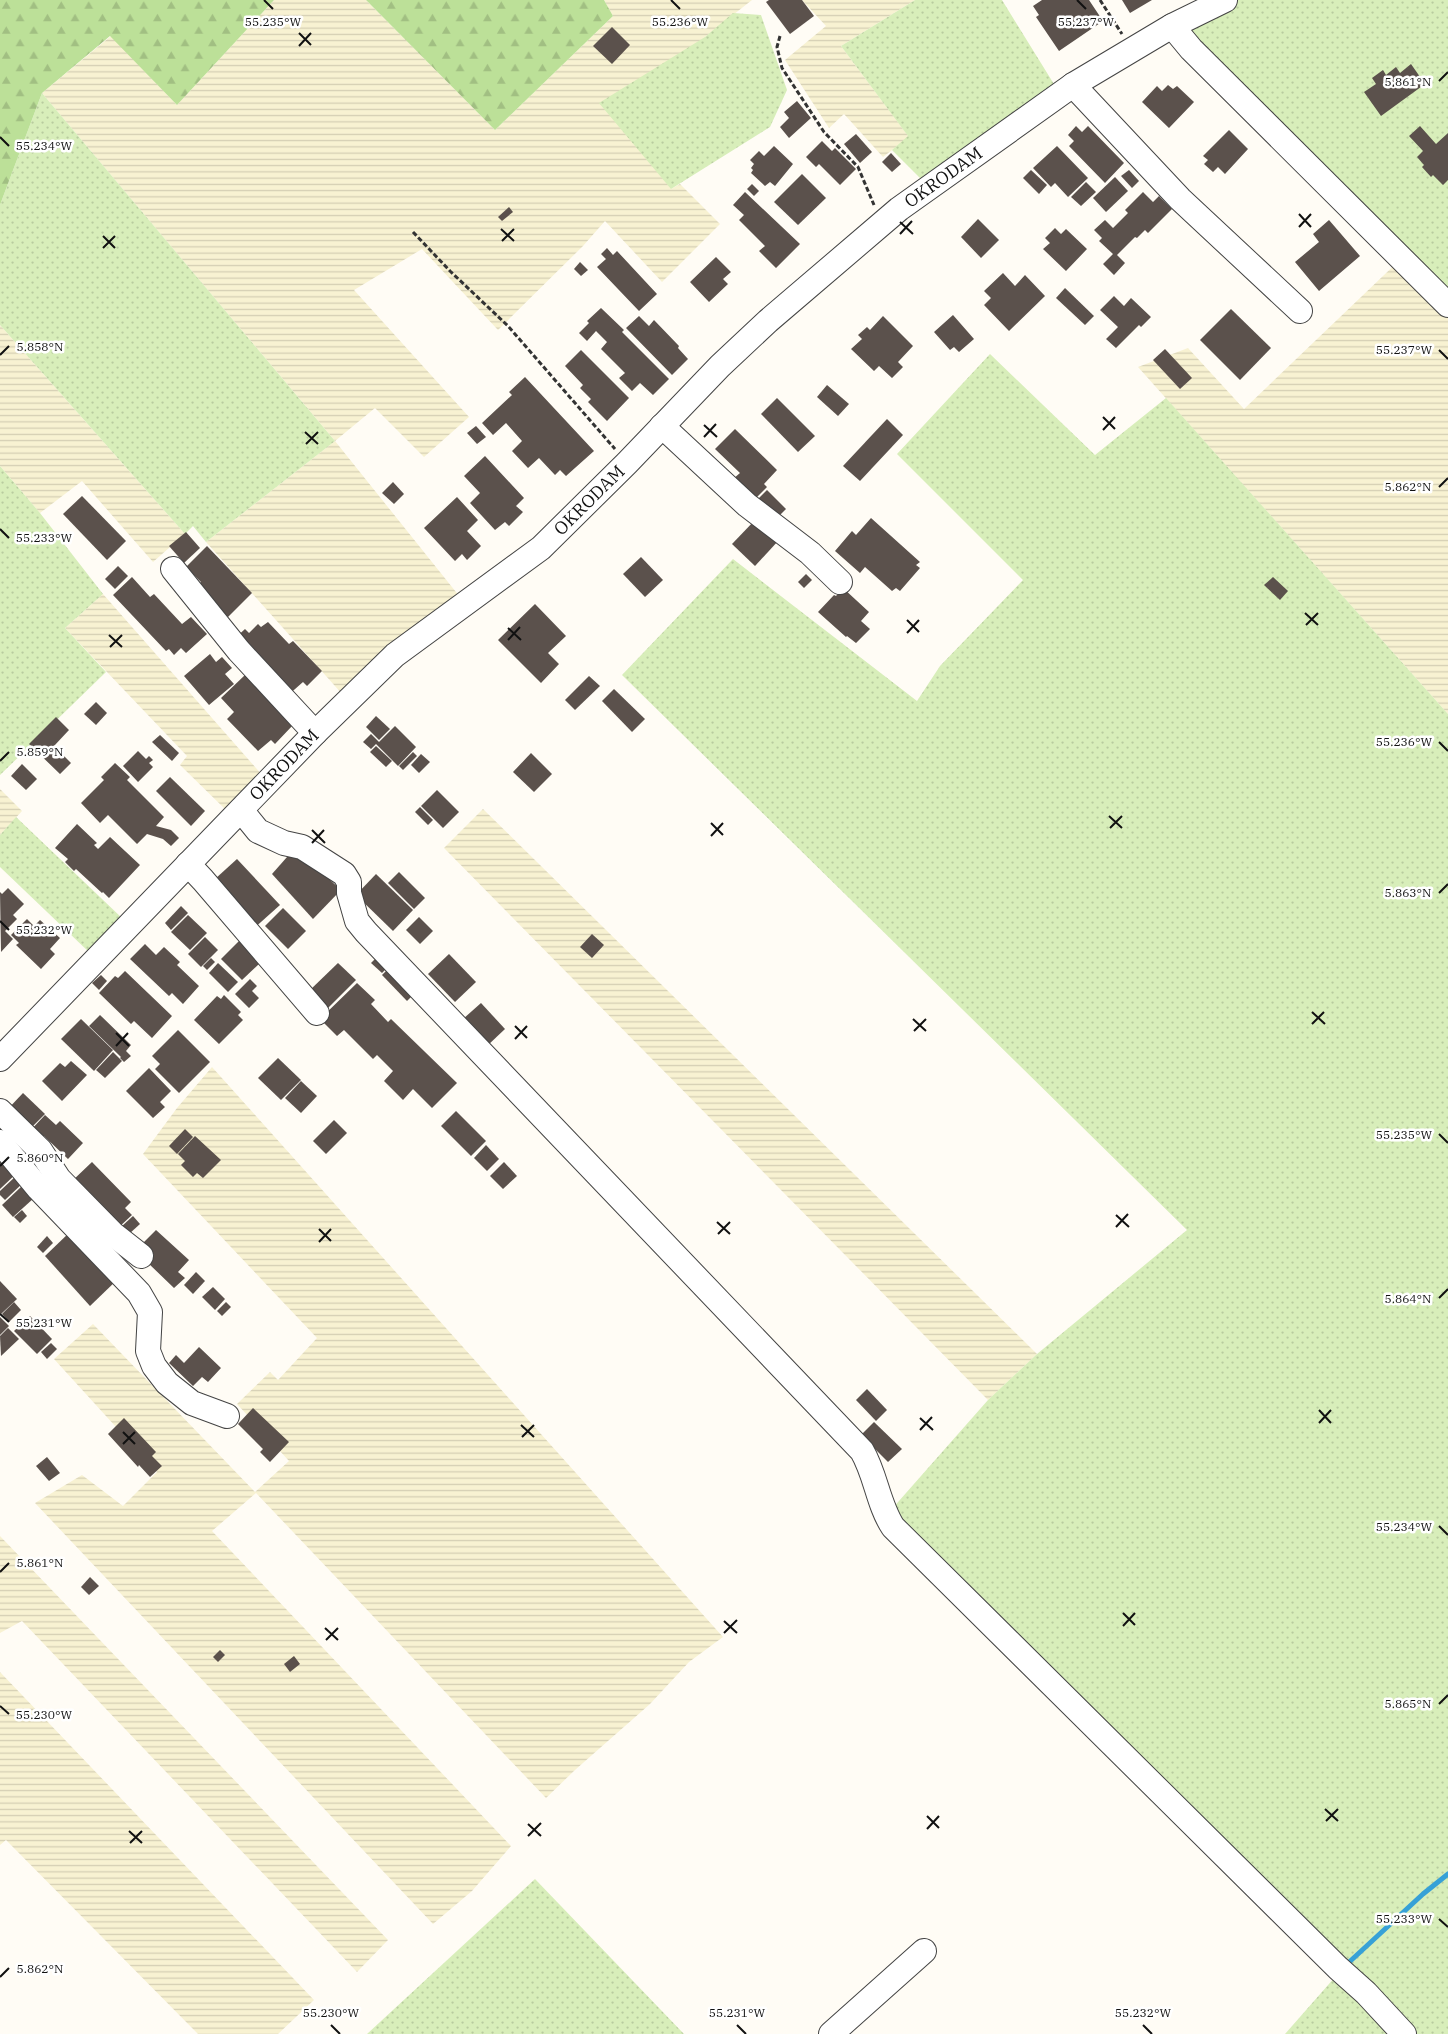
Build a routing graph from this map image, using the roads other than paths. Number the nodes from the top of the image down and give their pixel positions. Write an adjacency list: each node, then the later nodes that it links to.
1 (1225, 0): 2 (street, OKRODAM)
2 (1172, 26): 3 (street, OKRODAM); 4 (street)
3 (1074, 85): 5 (street); 6 (street, OKRODAM)
4 (1448, 305)
5 (1300, 311)
6 (662, 426): 8 (street); 9 (street, OKRODAM)
7 (173, 569): 9 (street)
8 (840, 582)
9 (316, 733): 10 (street, OKRODAM)
10 (241, 810): 11 (street, OKRODAM); 20 (street)
11 (188, 864): 12 (street); 13 (street, OKRODAM)
12 (317, 1013)
13 (0, 1059)
14 (0, 1111): 16 (street)
15 (0, 1142): 17 (street)
16 (141, 1256)
17 (227, 1416)
18 (924, 1951): 19 (street)
19 (831, 2034)
20 (1404, 2034)

